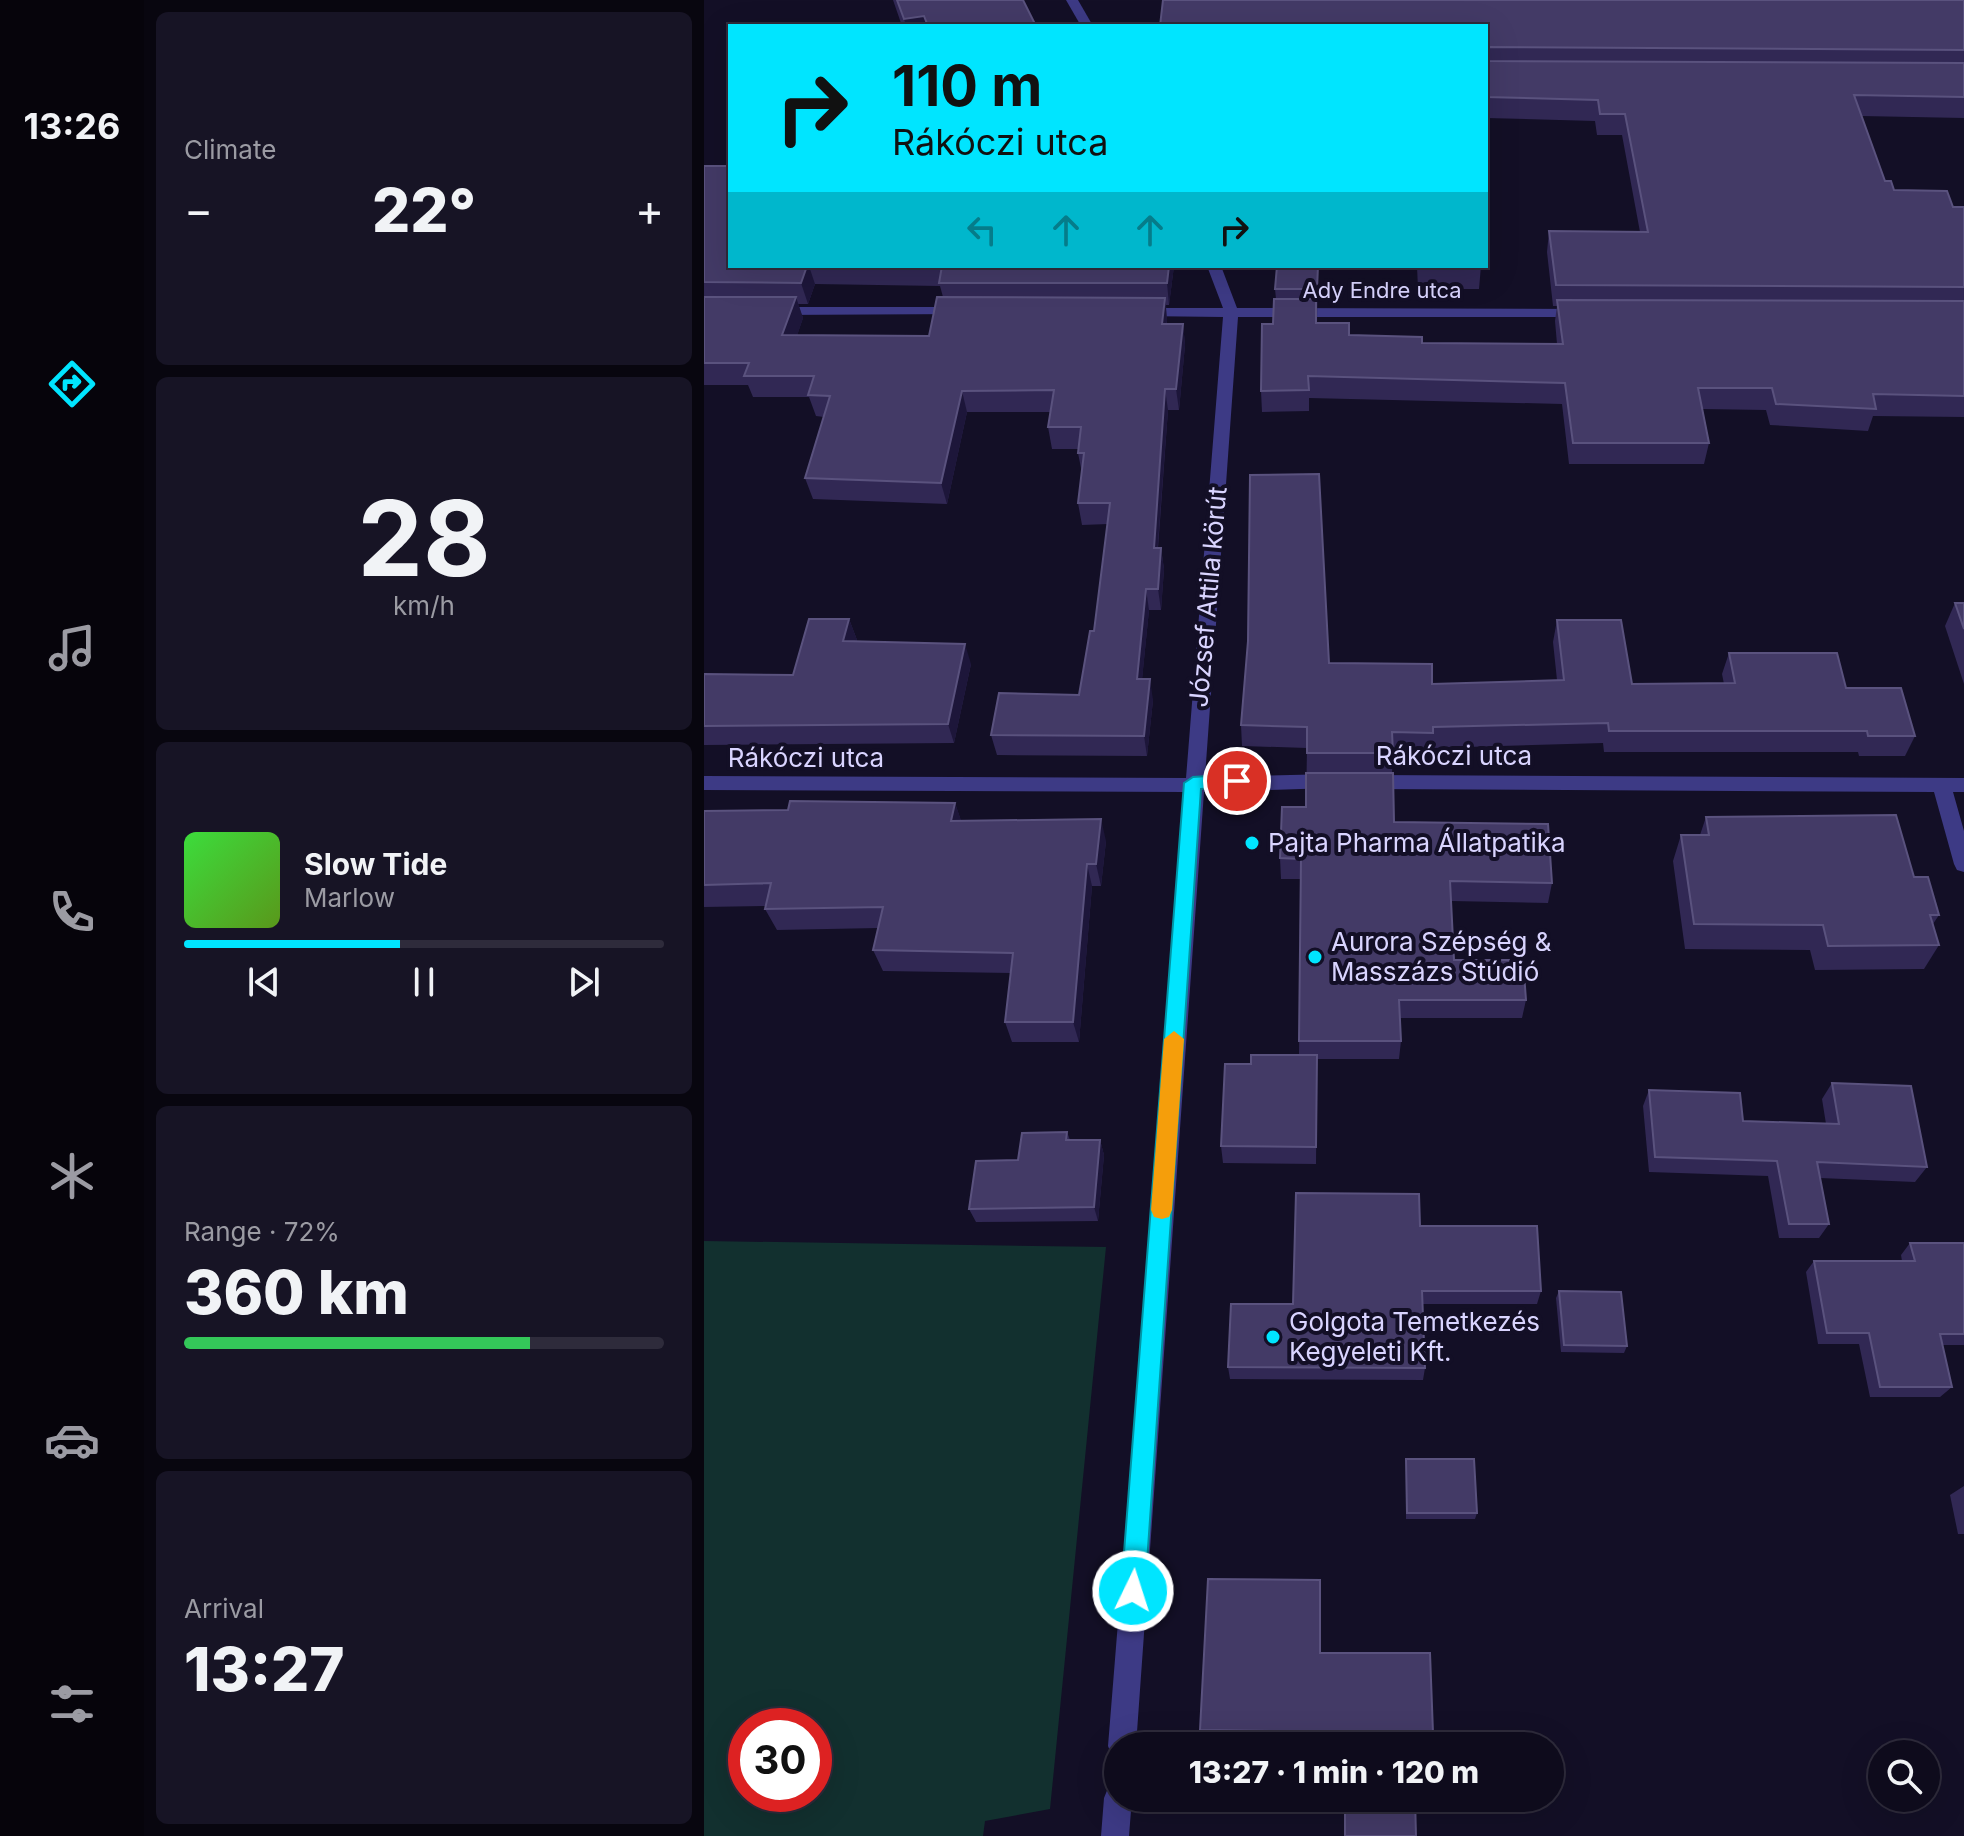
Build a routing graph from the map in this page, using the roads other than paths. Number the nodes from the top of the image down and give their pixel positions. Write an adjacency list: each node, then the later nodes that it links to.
1 (1072, 0): 2 (street)
2 (1086, 24)
3 (1215, 268): 7 (street, József Attila körút)
4 (752, 311): 5 (street)
5 (975, 311)
6 (1119, 312): 7 (street, Ady Endre utca)
7 (1231, 312): 8 (street, Ady Endre utca); 10 (street, József Attila körút)
8 (1600, 313)
9 (704, 783): 10 (street, Rákóczi utca)
10 (1193, 783): 11 (street, Rákóczi utca); 14 (street, József Attila körút)
11 (1941, 784): 12 (street, Rákóczi utca); 13 (street)
12 (1964, 785)
13 (1964, 864)
14 (1123, 1732)
15 (1117, 1812): 16 (street)
16 (1115, 1836)

